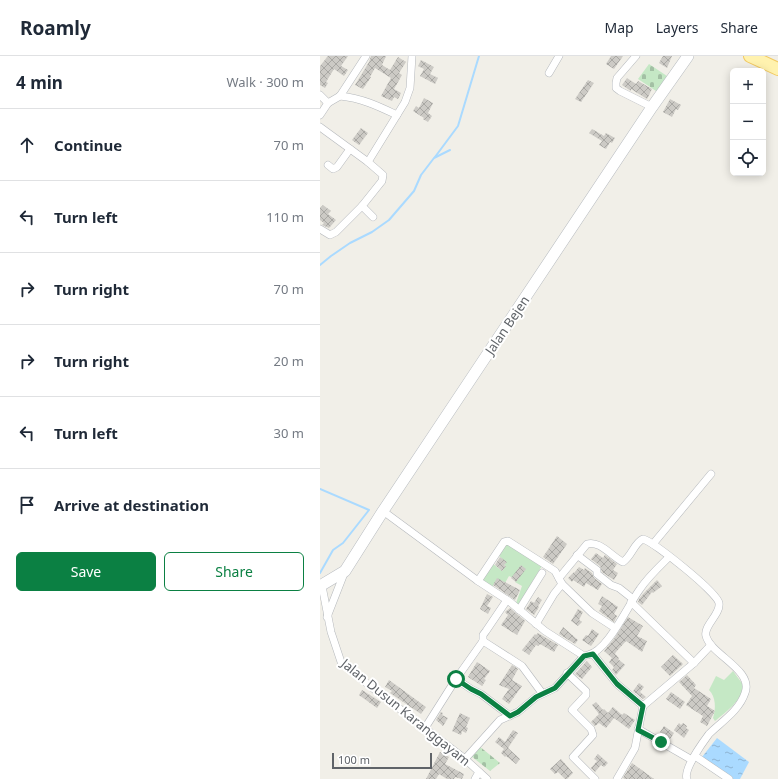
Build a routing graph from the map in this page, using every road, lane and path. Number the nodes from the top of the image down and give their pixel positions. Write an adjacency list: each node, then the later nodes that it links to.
1 (366, 56): 10 (street)
2 (412, 56): 14 (street)
3 (559, 56): 8 (street)
4 (636, 56): 12 (street)
5 (688, 56): 12 (street, Jalan Bejen)
6 (750, 56): 7 (main road)
7 (778, 69)
8 (549, 73)
9 (320, 95): 11 (street)
10 (340, 96): 11 (street); 14 (street)
11 (328, 104): 13 (street)
12 (652, 107): 23 (street, Jalan Bejen)
13 (320, 115)
14 (397, 115): 17 (street)
15 (320, 127): 16 (street)
16 (350, 149): 17 (street); 18 (street)
17 (368, 162): 19 (street)
18 (328, 165)
19 (362, 206): 20 (street); 21 (street)
20 (373, 217)
21 (320, 229)
22 (711, 474): 24 (street)
23 (383, 512): 27 (street, Jalan Bejen); 29 (street)
24 (653, 544): 25 (street); 26 (street)
25 (577, 555): 30 (street); 33 (street)
26 (669, 557): 33 (street); 39 (street)
27 (346, 571): 31 (street, Jalan Bejen); 35 (street)
28 (542, 574): 34 (street)
29 (478, 581): 30 (street); 32 (street)
30 (560, 581): 36 (street); 37 (street)
31 (321, 586): 35 (street, Jalan Dusun Karanggayam)
32 (507, 600): 34 (street); 38 (street)
33 (632, 601): 37 (street); 42 (street)
34 (518, 610): 36 (street)
35 (327, 617): 48 (street, Jalan Dusun Karanggayam)
36 (536, 624): 41 (street)
37 (615, 628): 40 (street)
38 (483, 641): 44 (street); 45 (street)
39 (712, 645): 42 (street); 50 (street)
40 (593, 654): 41 (street); 46 (street)
41 (584, 656): 43 (street)
42 (694, 663): 46 (street)
43 (567, 673): 45 (street); 56 (street)
44 (456, 679): 47 (street); 48 (street)
45 (542, 693): 47 (street)
46 (643, 706): 49 (street)
47 (510, 716): 51 (street)
48 (424, 728): 51 (street, Jalan Dusun Karanggayam)
49 (638, 730): 50 (street); 57 (street)
50 (693, 758): 53 (street); 58 (street)
51 (465, 759): 52 (street, Jalan Dusun Karanggayam)
52 (479, 772): 54 (street); 55 (street, Jalan Dusun Karanggayam)
53 (725, 778)
54 (475, 779)
55 (487, 779)
56 (595, 779)
57 (617, 779)
58 (687, 779)

